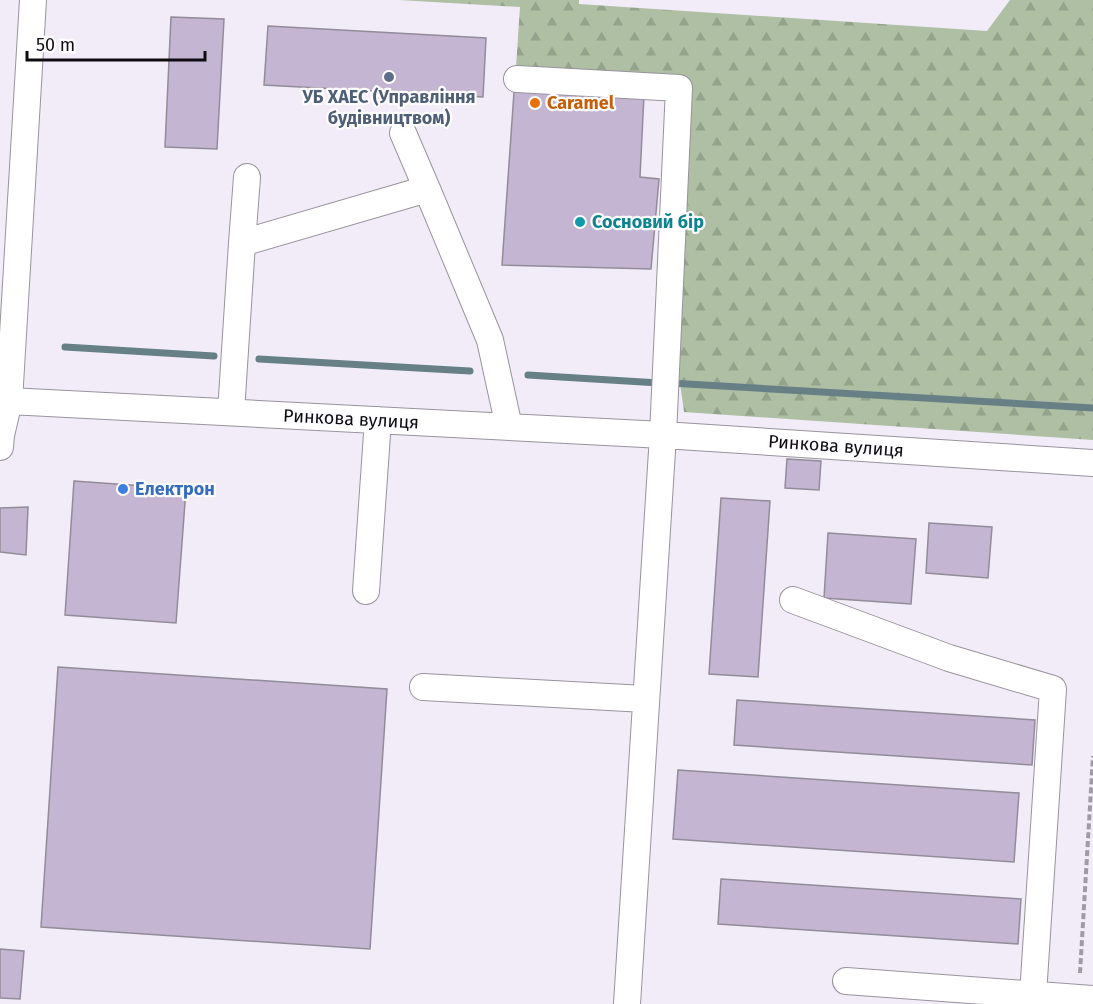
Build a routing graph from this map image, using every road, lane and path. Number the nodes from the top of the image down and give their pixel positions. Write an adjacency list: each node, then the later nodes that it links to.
1 (33, 0): 7 (lane)
2 (517, 79): 11 (lane)
3 (403, 133): 5 (lane)
4 (247, 177): 6 (lane)
5 (427, 189): 6 (lane); 10 (lane)
6 (242, 243): 8 (lane)
7 (9, 401): 8 (lane, Ринкова вулиця); 12 (lane)
8 (231, 412): 9 (lane, Ринкова вулиця)
9 (378, 420): 10 (lane, Ринкова вулиця); 14 (lane)
10 (509, 427): 11 (lane, Ринкова вулиця)
11 (663, 435): 13 (lane, Ринкова вулиця); 17 (lane)
12 (0, 447)
13 (1093, 463)
14 (366, 591)
15 (793, 600): 20 (lane)
16 (423, 687): 17 (lane)
17 (645, 699): 23 (lane)
18 (1093, 756): 22 (path)
19 (846, 981): 21 (lane)
20 (1033, 994): 21 (lane); 22 (lane)
21 (970, 997)
22 (1086, 998)
23 (627, 1004)

